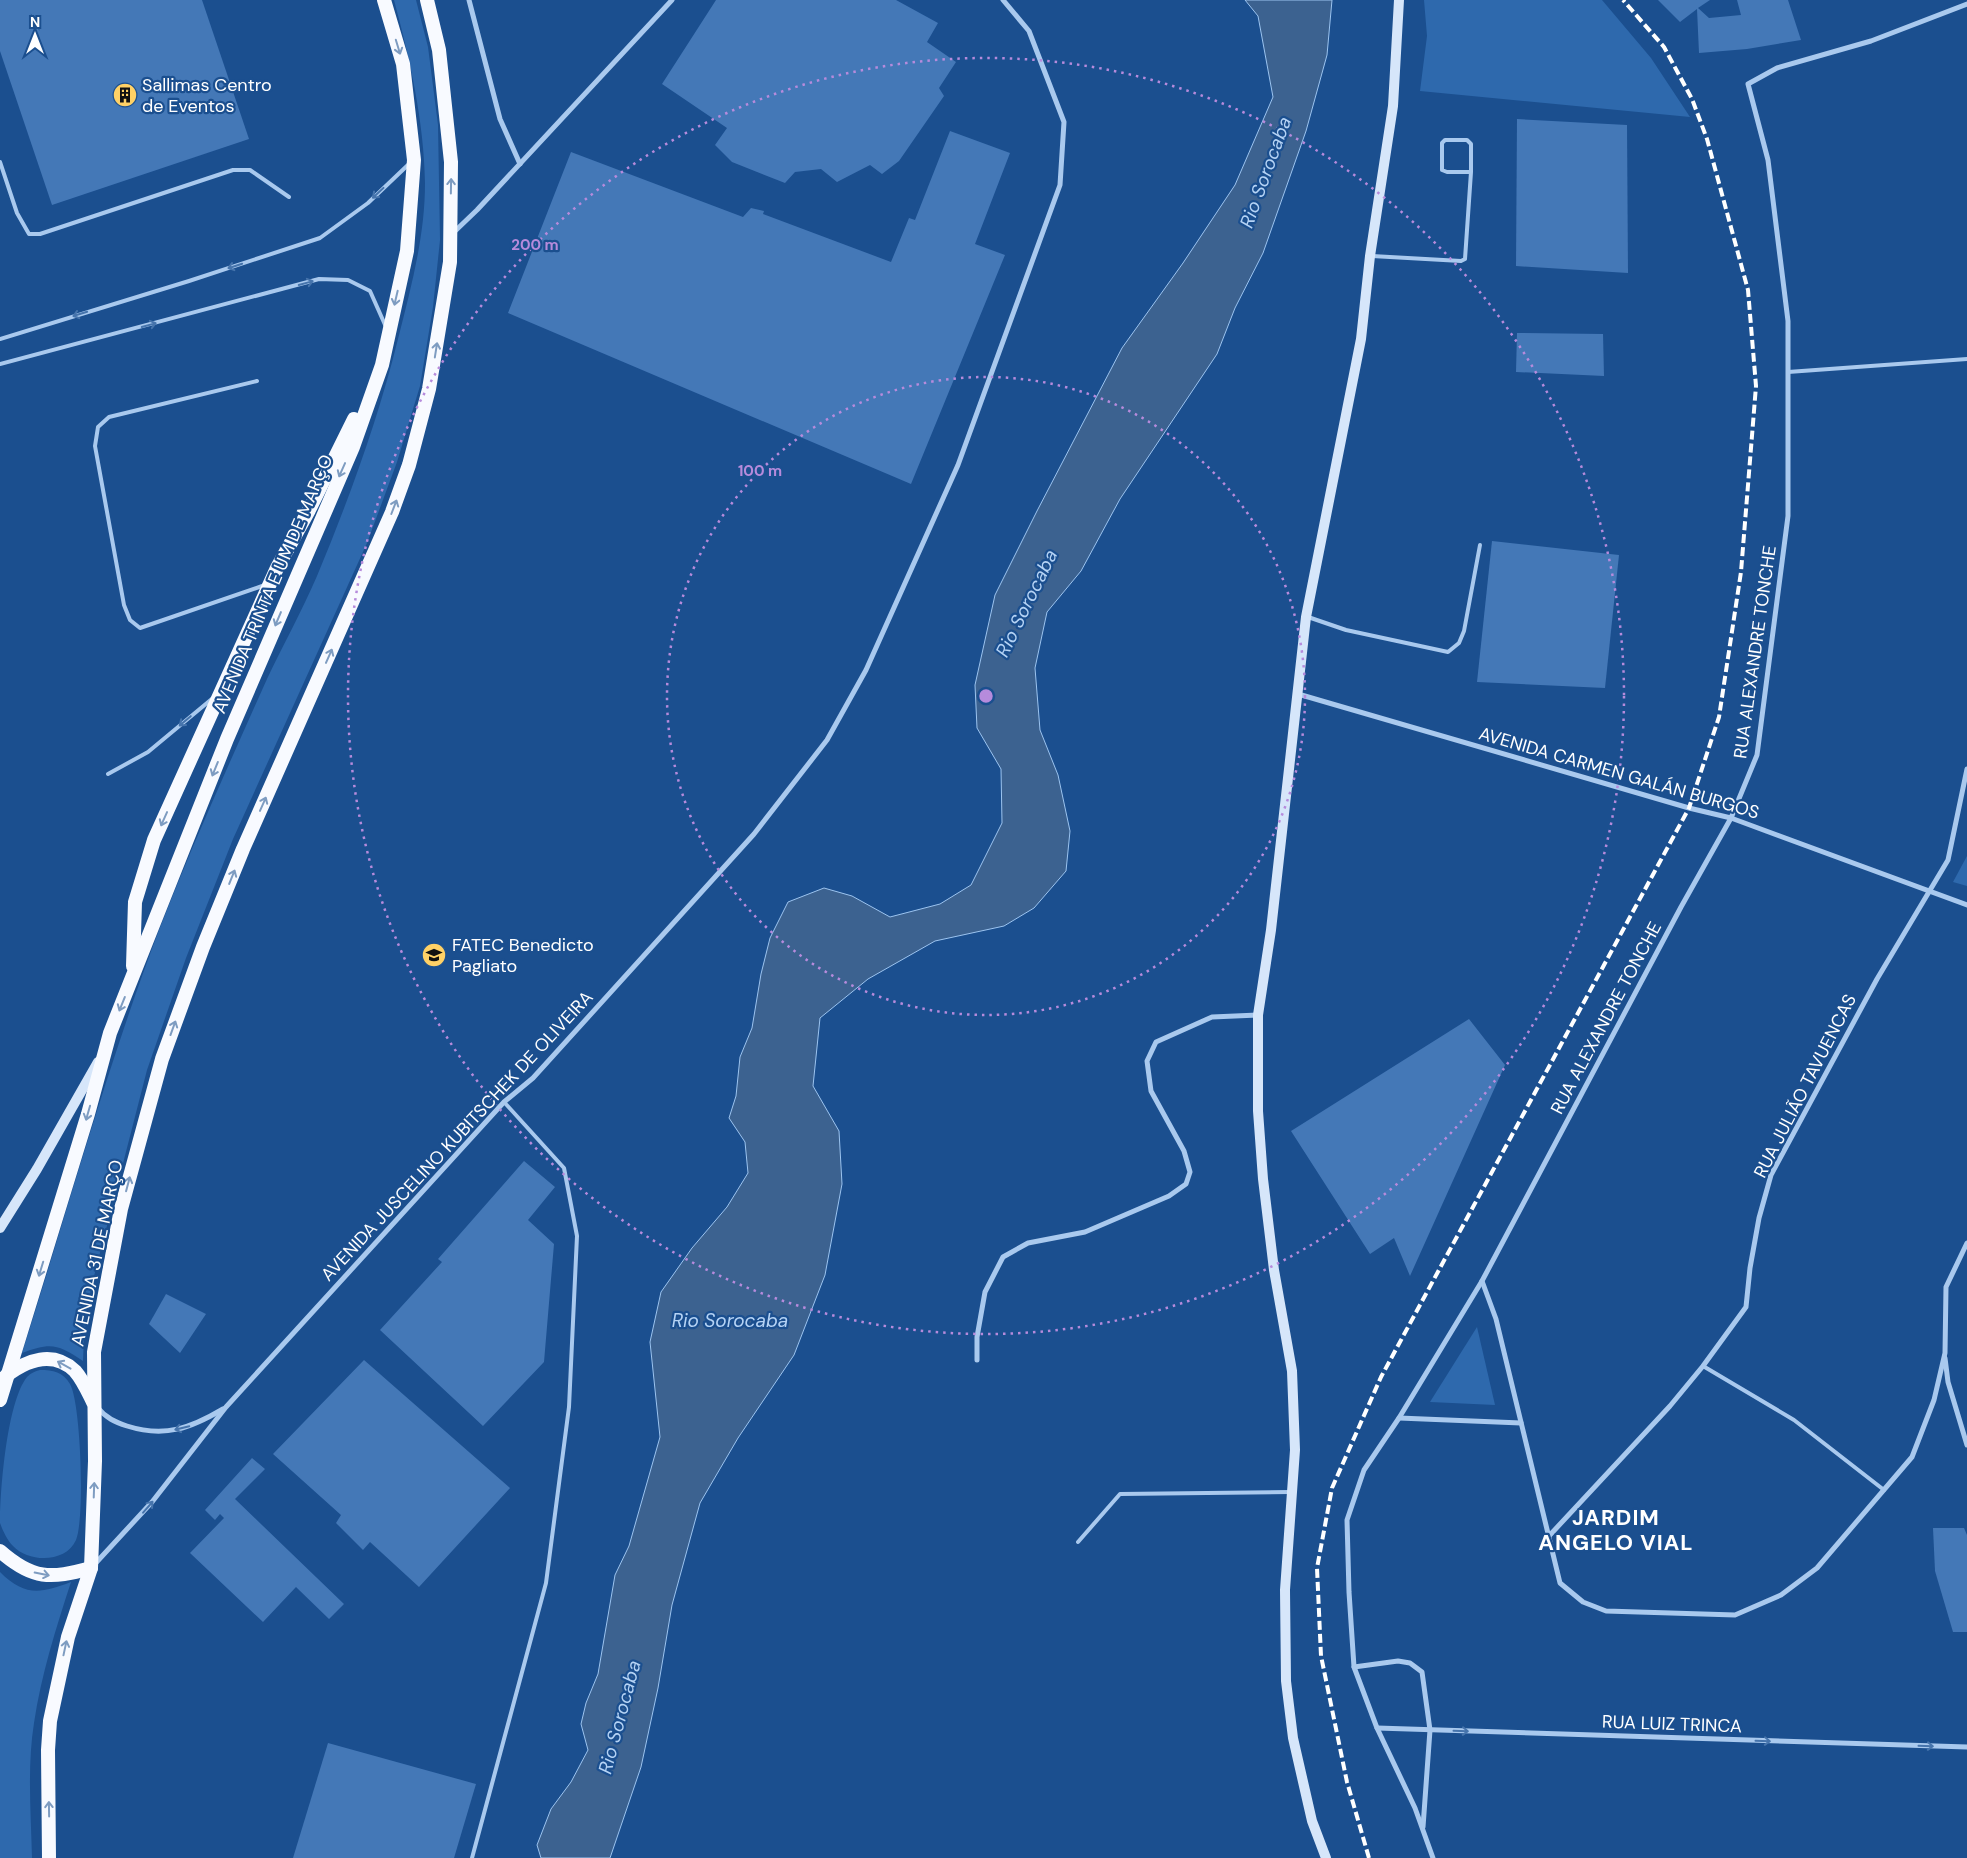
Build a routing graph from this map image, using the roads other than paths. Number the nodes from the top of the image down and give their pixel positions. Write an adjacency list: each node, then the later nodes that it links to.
1 (384, 0): 8 (highway, AVENIDA TRINTA E UM DE MARÇO, one-way to 8)
2 (427, 0): 13 (highway, one-way to 2)
3 (469, 0): 10 (street)
4 (672, 0): 10 (street)
5 (1003, 0): 35 (street, AVENIDA JUSCELINO KUBITSCHEK DE OLIVEIRA)
6 (1399, 0): 14 (main road)
7 (1967, 4): 20 (street, RUA ALEXANDRE TONCHE)
8 (414, 160): 15 (highway, AVENIDA TRINTA E UM DE MARÇO, one-way to 15); 16 (lane, one-way to 16)
9 (0, 162): 12 (lane)
10 (520, 164): 13 (street)
11 (1471, 172): 11 (lane); 14 (lane)
12 (289, 197)
13 (450, 235): 44 (highway, AVENIDA 31 DE MARÇO, one-way to 13)
14 (1370, 256): 24 (main road)
15 (388, 332): 18 (lane, one-way to 15); 19 (highway, AVENIDA TRINTA E UM DE MARÇO)
16 (0, 339)
17 (1967, 359): 20 (lane)
18 (0, 364)
19 (382, 364): 23 (highway); 32 (highway, AVENIDA TRINTA E UM DE MARÇO, one-way to 32)
20 (1788, 372): 29 (street, RUA ALEXANDRE TONCHE)
21 (258, 381): 23 (lane)
22 (1480, 545): 24 (lane)
23 (270, 583): 25 (highway)
24 (1306, 617): 26 (main road)
25 (222, 690): 28 (lane, one-way to 28); 32 (highway, one-way to 32)
26 (1296, 693): 29 (street, AVENIDA CARMEN GALÁN BURGOS); 33 (main road)
27 (1967, 769): 30 (street, RUA JULIÃO TAVUENCAS)
28 (108, 774)
29 (1731, 818): 30 (street, AVENIDA CARMEN GALÁN BURGOS); 38 (street, RUA ALEXANDRE TONCHE)
30 (1931, 891): 31 (street, AVENIDA CARMEN GALÁN BURGOS); 41 (street, RUA JULIÃO TAVUENCAS)
31 (1967, 905)
32 (132, 978): 34 (highway, one-way to 34)
33 (1258, 1015): 40 (street); 50 (main road)
34 (106, 1048): 36 (main road); 42 (highway, one-way to 42)
35 (504, 1102): 45 (street, AVENIDA JUSCELINO KUBITSCHEK DE OLIVEIRA); 61 (lane)
36 (0, 1228)
37 (1967, 1243): 39 (street)
38 (1482, 1281): 46 (street, RUA ALEXANDRE TONCHE); 47 (street)
39 (1944, 1353): 48 (street); 49 (street)
40 (977, 1360)
41 (1703, 1366): 49 (lane); 51 (street, RUA JULIÃO TAVUENCAS)
42 (6, 1376): 43 (highway); 44 (highway, one-way to 42)
43 (0, 1400)
44 (94, 1403): 45 (street, AVENIDA JUSCELINO KUBITSCHEK DE OLIVEIRA, one-way to 44); 54 (highway, AVENIDA 31 DE MARÇO, one-way to 44)
45 (226, 1407): 54 (street, AVENIDA JUSCELINO KUBITSCHEK DE OLIVEIRA, one-way to 45)
46 (1399, 1418): 47 (street); 55 (street, RUA ALEXANDRE TONCHE)
47 (1521, 1423): 51 (street)
48 (1967, 1445)
49 (1884, 1490): 51 (street)
50 (1292, 1492): 52 (lane); 62 (main road)
51 (1549, 1536)
52 (1078, 1542)
53 (0, 1551): 54 (highway, one-way to 54)
54 (91, 1568): 60 (highway, AVENIDA 31 DE MARÇO, one-way to 54)
55 (1354, 1667): 56 (street, RUA ALEXANDRE TONCHE); 57 (street)
56 (1377, 1728): 57 (street, RUA LUIZ TRINCA); 59 (street, RUA ALEXANDRE TONCHE)
57 (1430, 1730): 58 (street, RUA LUIZ TRINCA, one-way to 58); 59 (street)
58 (1967, 1747)
59 (1423, 1830): 63 (street, RUA ALEXANDRE TONCHE)
60 (49, 1858)
61 (472, 1858)
62 (1326, 1858)
63 (1434, 1858)

